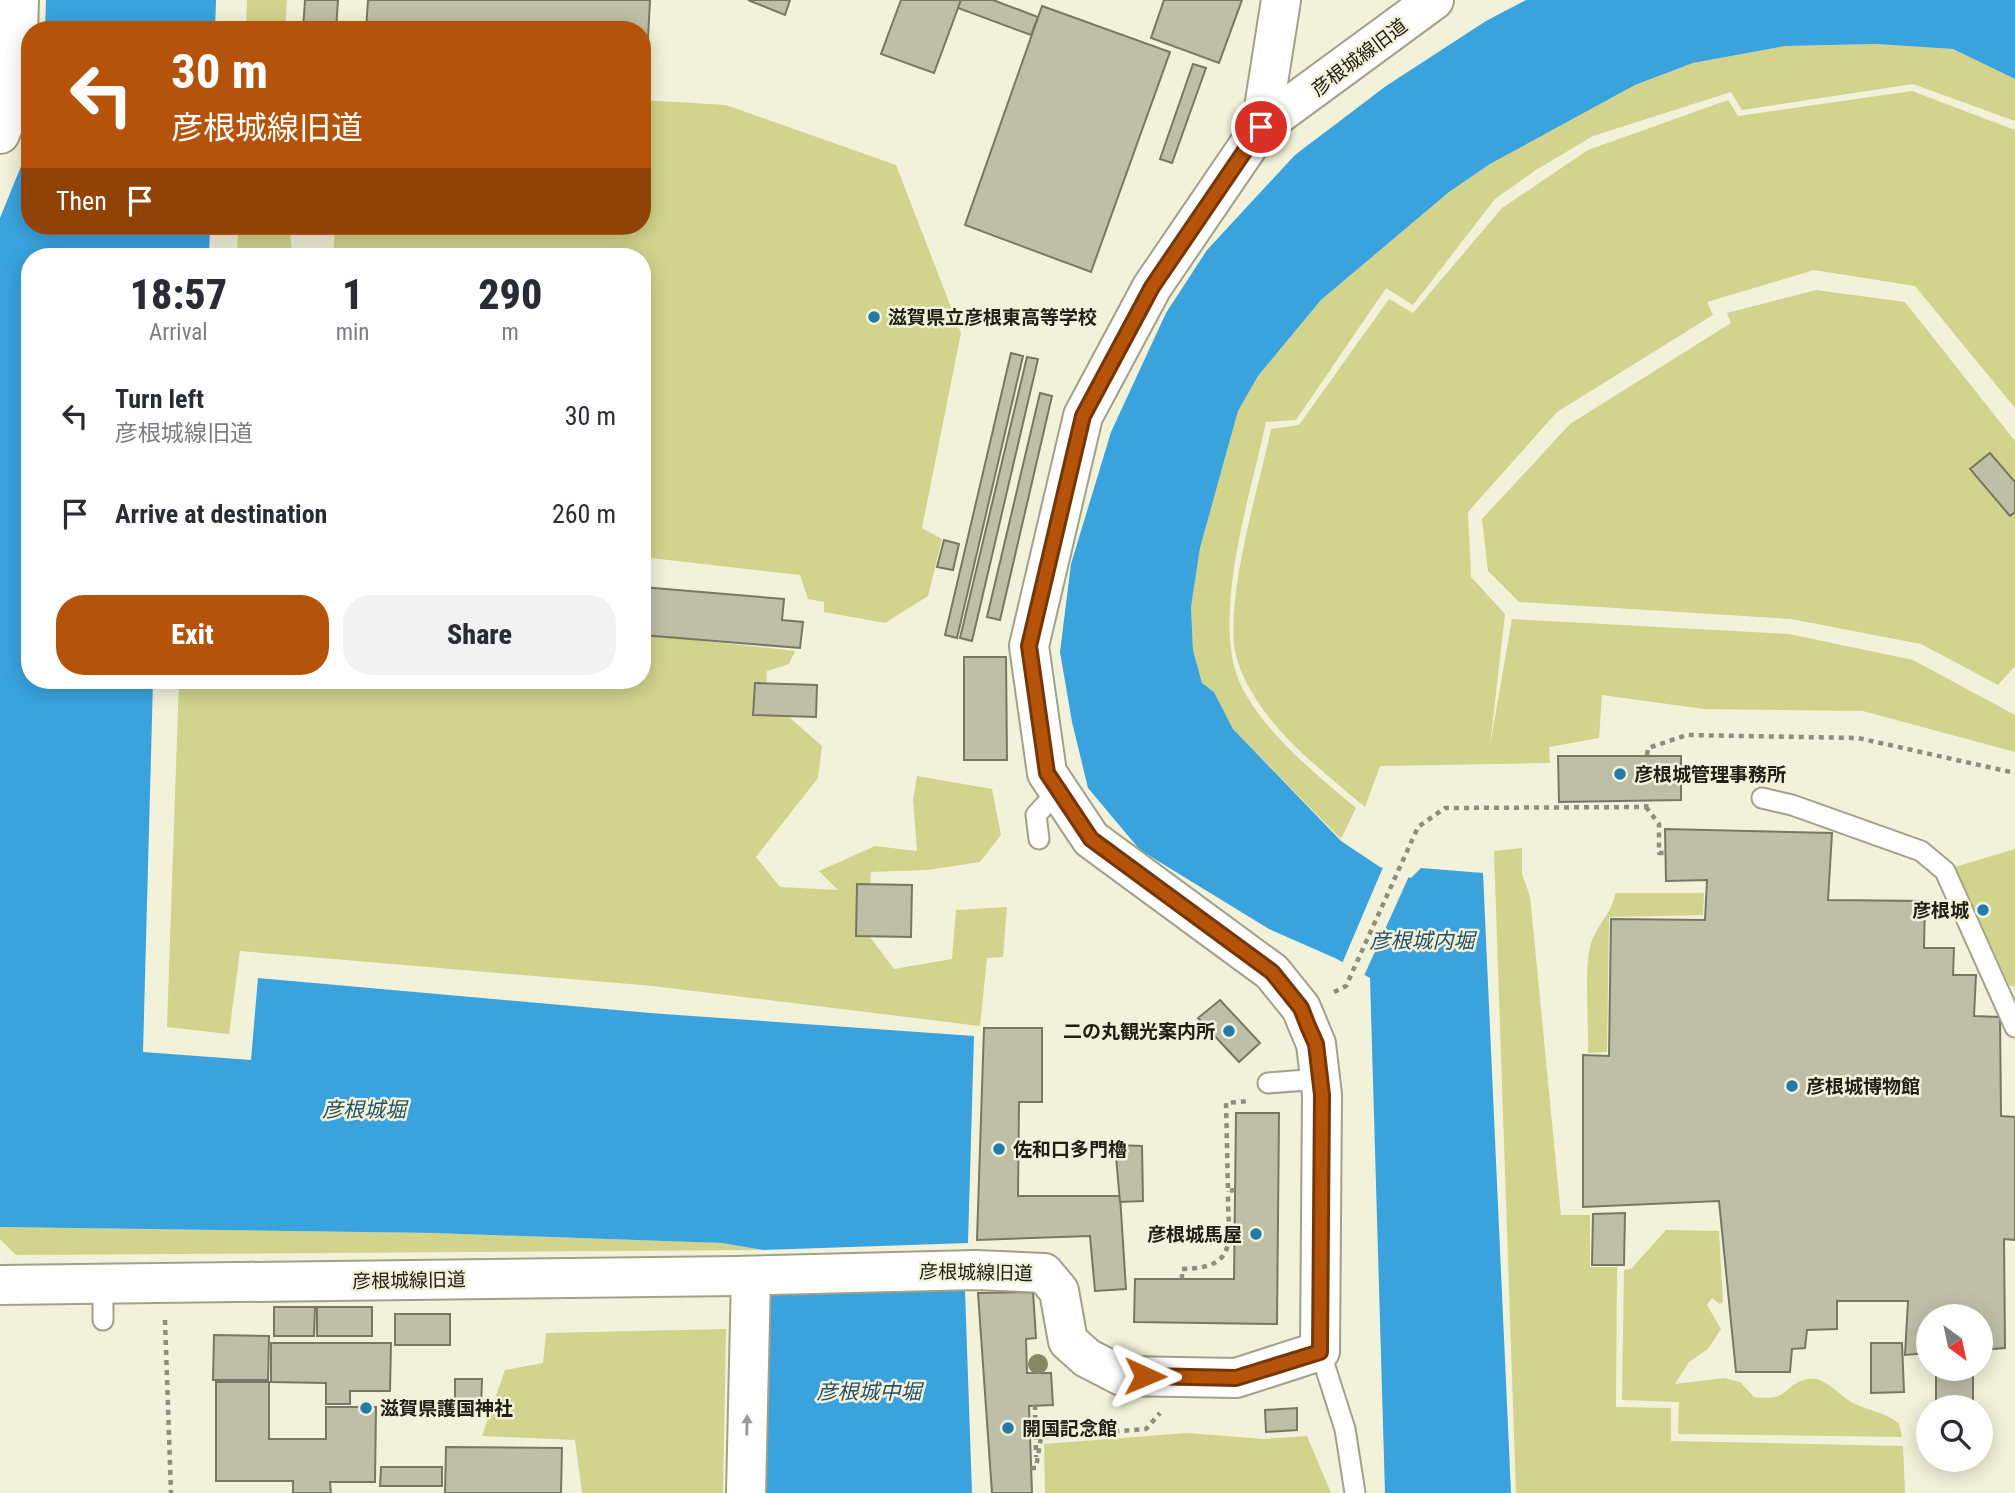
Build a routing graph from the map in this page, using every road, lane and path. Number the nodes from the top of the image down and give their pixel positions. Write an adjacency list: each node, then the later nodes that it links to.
1 (19, 0): 5 (street)
2 (1281, 0): 4 (street)
3 (1434, 0): 4 (street, 彦根城線旧道)
4 (1261, 127): 8 (street, 彦根城線旧道)
5 (0, 134)
6 (1647, 755): 7 (path)
7 (2015, 773)
8 (1059, 790): 12 (lane); 16 (street, 彦根城線旧道)
9 (1762, 798): 15 (lane)
10 (1647, 800): 11 (path)
11 (1646, 807): 13 (path); 14 (path)
12 (1039, 839)
13 (1666, 853)
14 (1329, 994)
15 (2015, 1027)
16 (1320, 1079): 17 (lane); 27 (street, 彦根城線旧道)
17 (1268, 1083)
18 (1252, 1101): 19 (path)
19 (1227, 1152): 20 (path); 22 (path)
20 (1235, 1152)
21 (1235, 1190): 22 (path)
22 (1228, 1191): 24 (path)
23 (751, 1276): 25 (street, 彦根城線旧道); 27 (street, 彦根城線旧道); 31 (street, one-way to 23)
24 (1182, 1279)
25 (0, 1284)
26 (165, 1319): 30 (path)
27 (1320, 1352): 32 (lane)
28 (1035, 1405): 29 (path)
29 (1164, 1409)
30 (171, 1493)
31 (746, 1493)
32 (1355, 1493)

